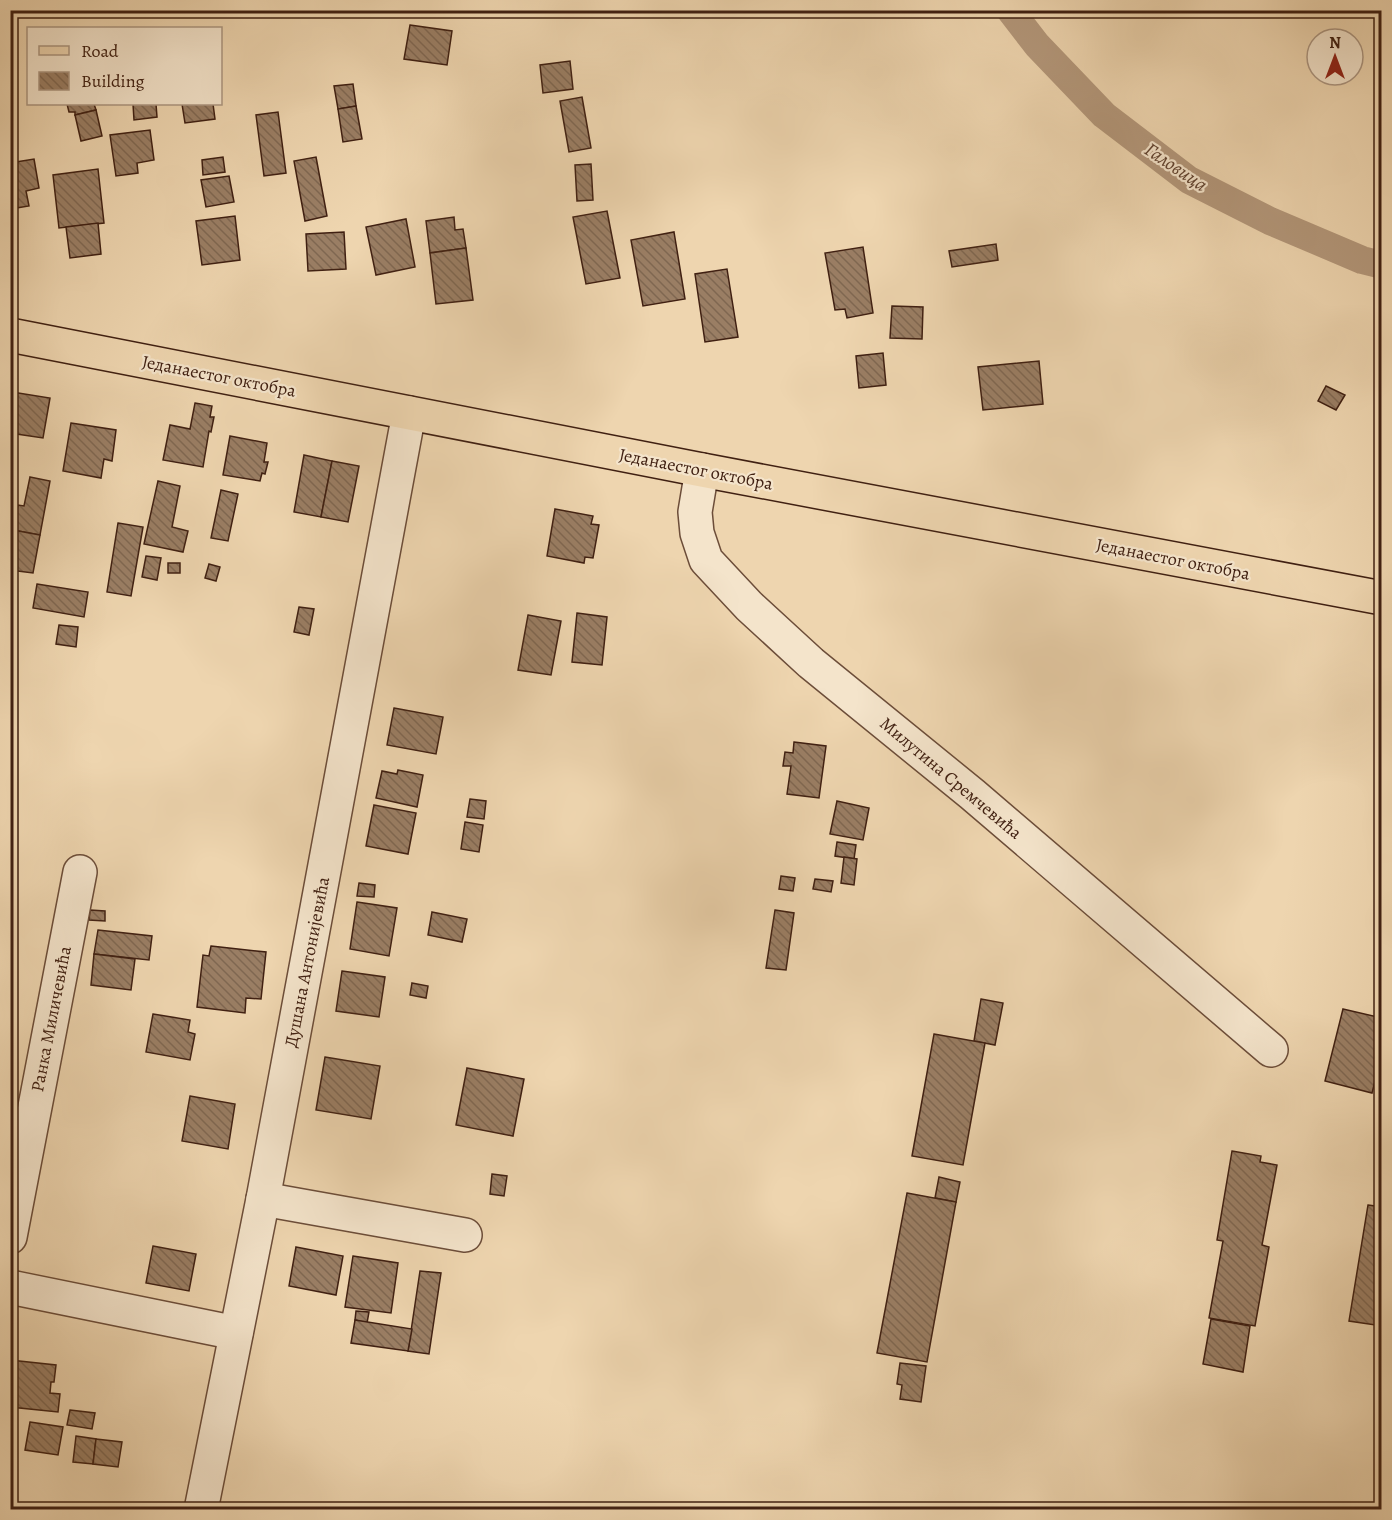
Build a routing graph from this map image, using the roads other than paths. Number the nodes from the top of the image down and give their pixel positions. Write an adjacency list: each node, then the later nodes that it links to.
1 (10, 335): 2 (main road, Једанаестог октобра)
2 (409, 413): 3 (main road, Једанаестог октобра); 8 (street, Душана Антонијевића)
3 (702, 470): 4 (main road, Једанаестог октобра); 6 (street, Милутина Сремчевића)
4 (1382, 598)
5 (80, 872): 7 (street, Ранка Миличевића)
6 (1271, 1050)
7 (21, 1123): 10 (street, Ранка Миличевића)
8 (263, 1199): 9 (street); 12 (street, Душана Антонијевића)
9 (465, 1235)
10 (10, 1238)
11 (10, 1287): 12 (street)
12 (236, 1333): 13 (street, Душана Антонијевића)
13 (201, 1509)

